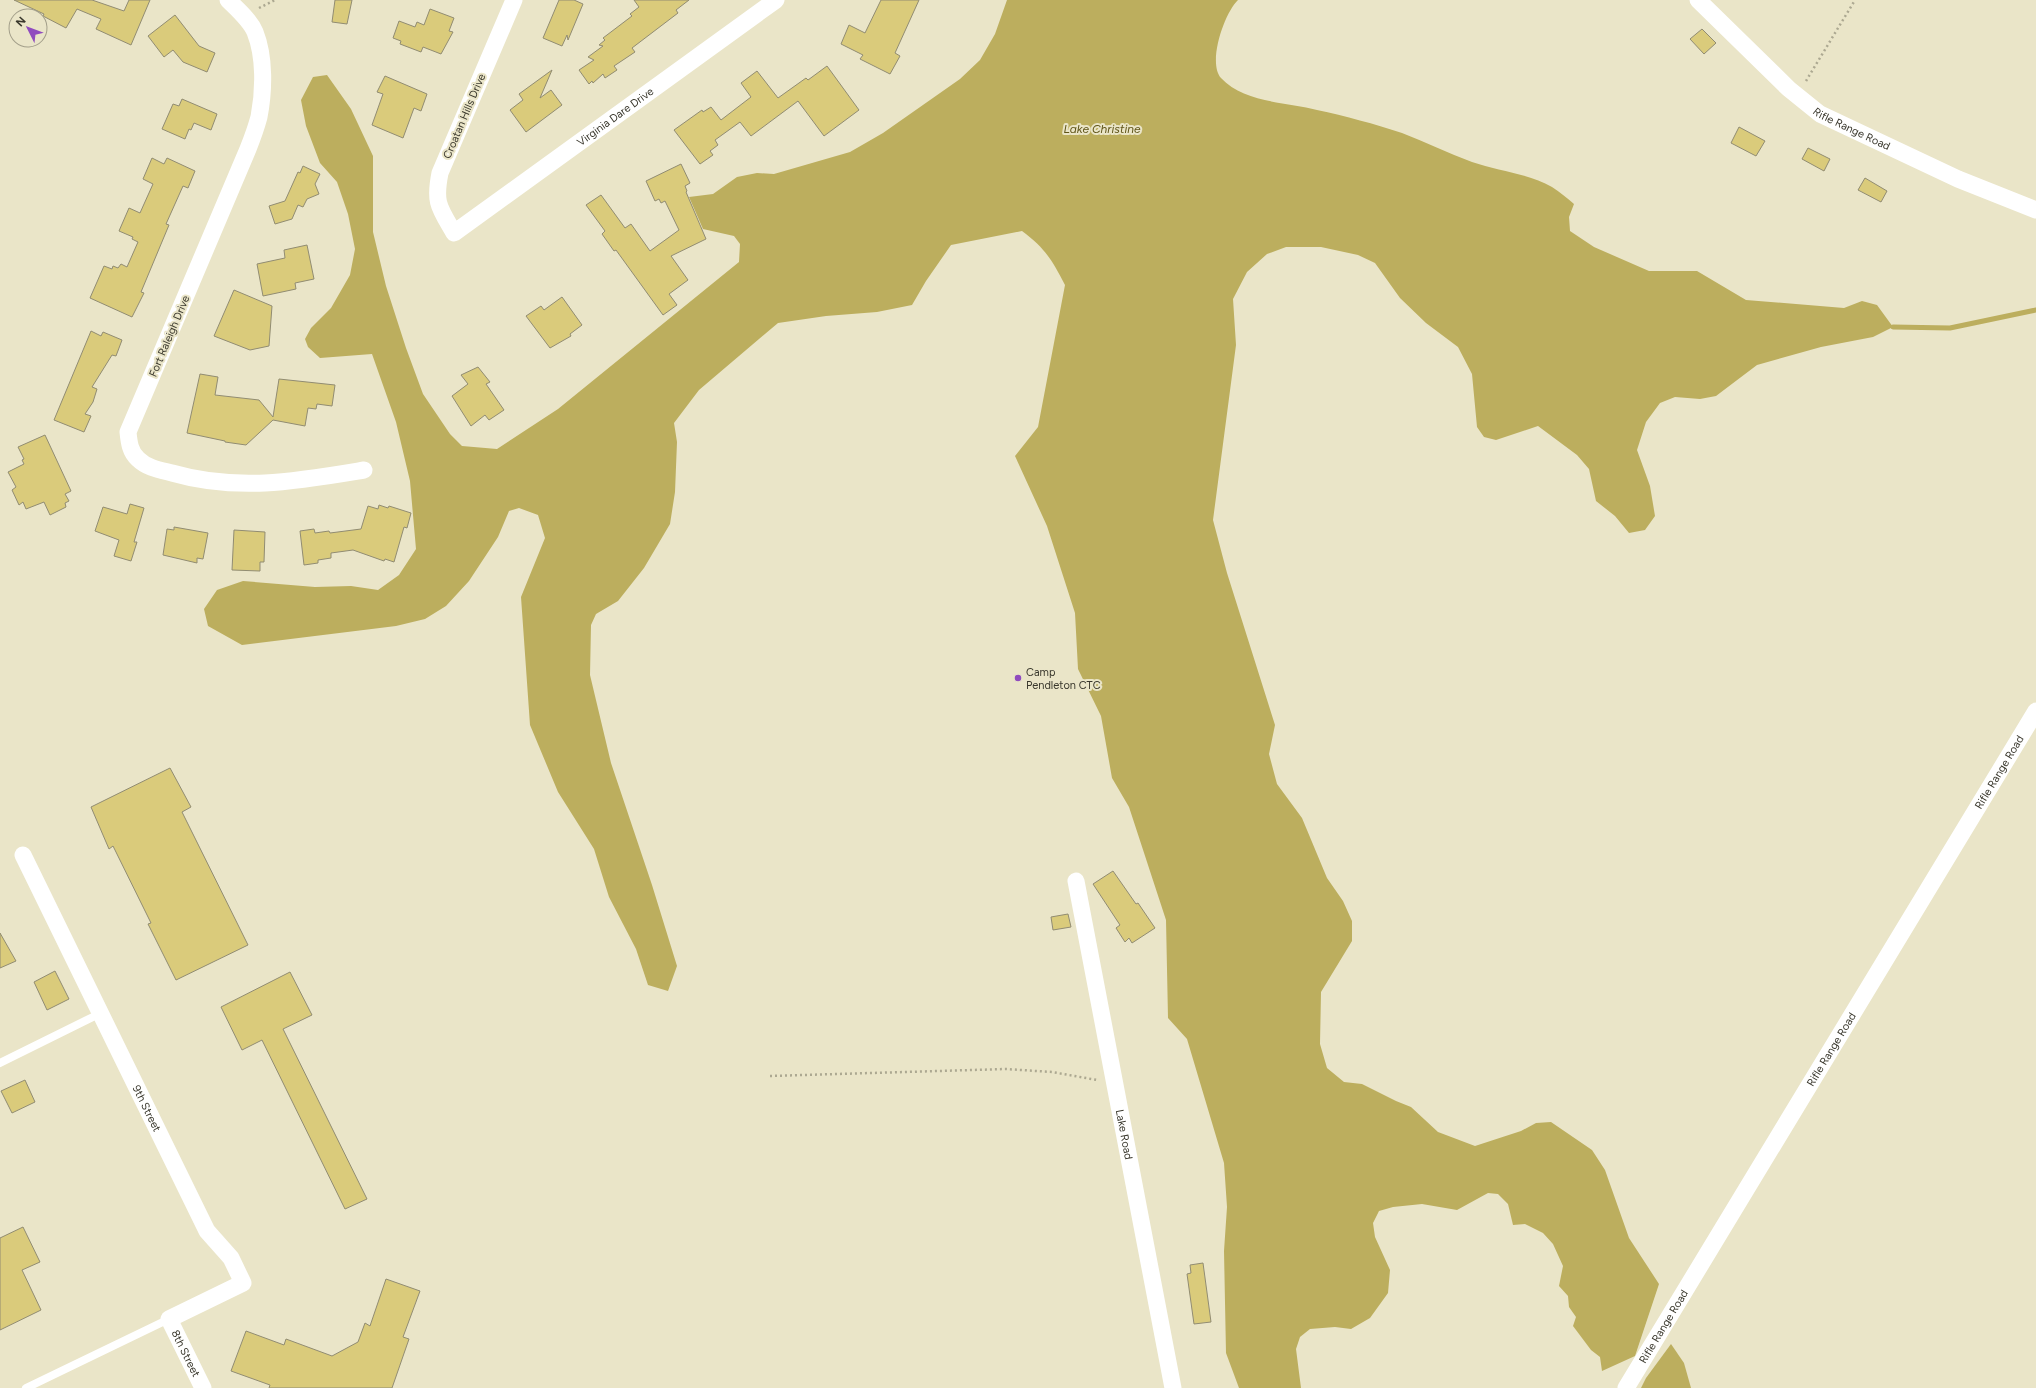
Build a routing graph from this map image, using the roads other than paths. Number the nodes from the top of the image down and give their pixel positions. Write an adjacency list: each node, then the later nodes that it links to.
1 (228, 0): 7 (street, Fort Raleigh Drive)
2 (514, 0): 6 (street, Croatan Hills Drive)
3 (776, 0): 6 (street, Virginia Dare Drive)
4 (1698, 0): 5 (street, Rifle Range Road)
5 (2036, 210)
6 (454, 233)
7 (364, 470)
8 (2036, 711): 17 (street, Rifle Range Road)
9 (23, 855): 11 (street, 9th Street)
10 (1076, 880): 16 (street, Lake Road)
11 (100, 1014): 12 (lane); 13 (street, 9th Street)
12 (0, 1062)
13 (169, 1319): 14 (lane); 15 (street, 8th Street)
14 (26, 1388)
15 (203, 1388)
16 (1172, 1388)
17 (1626, 1388)

